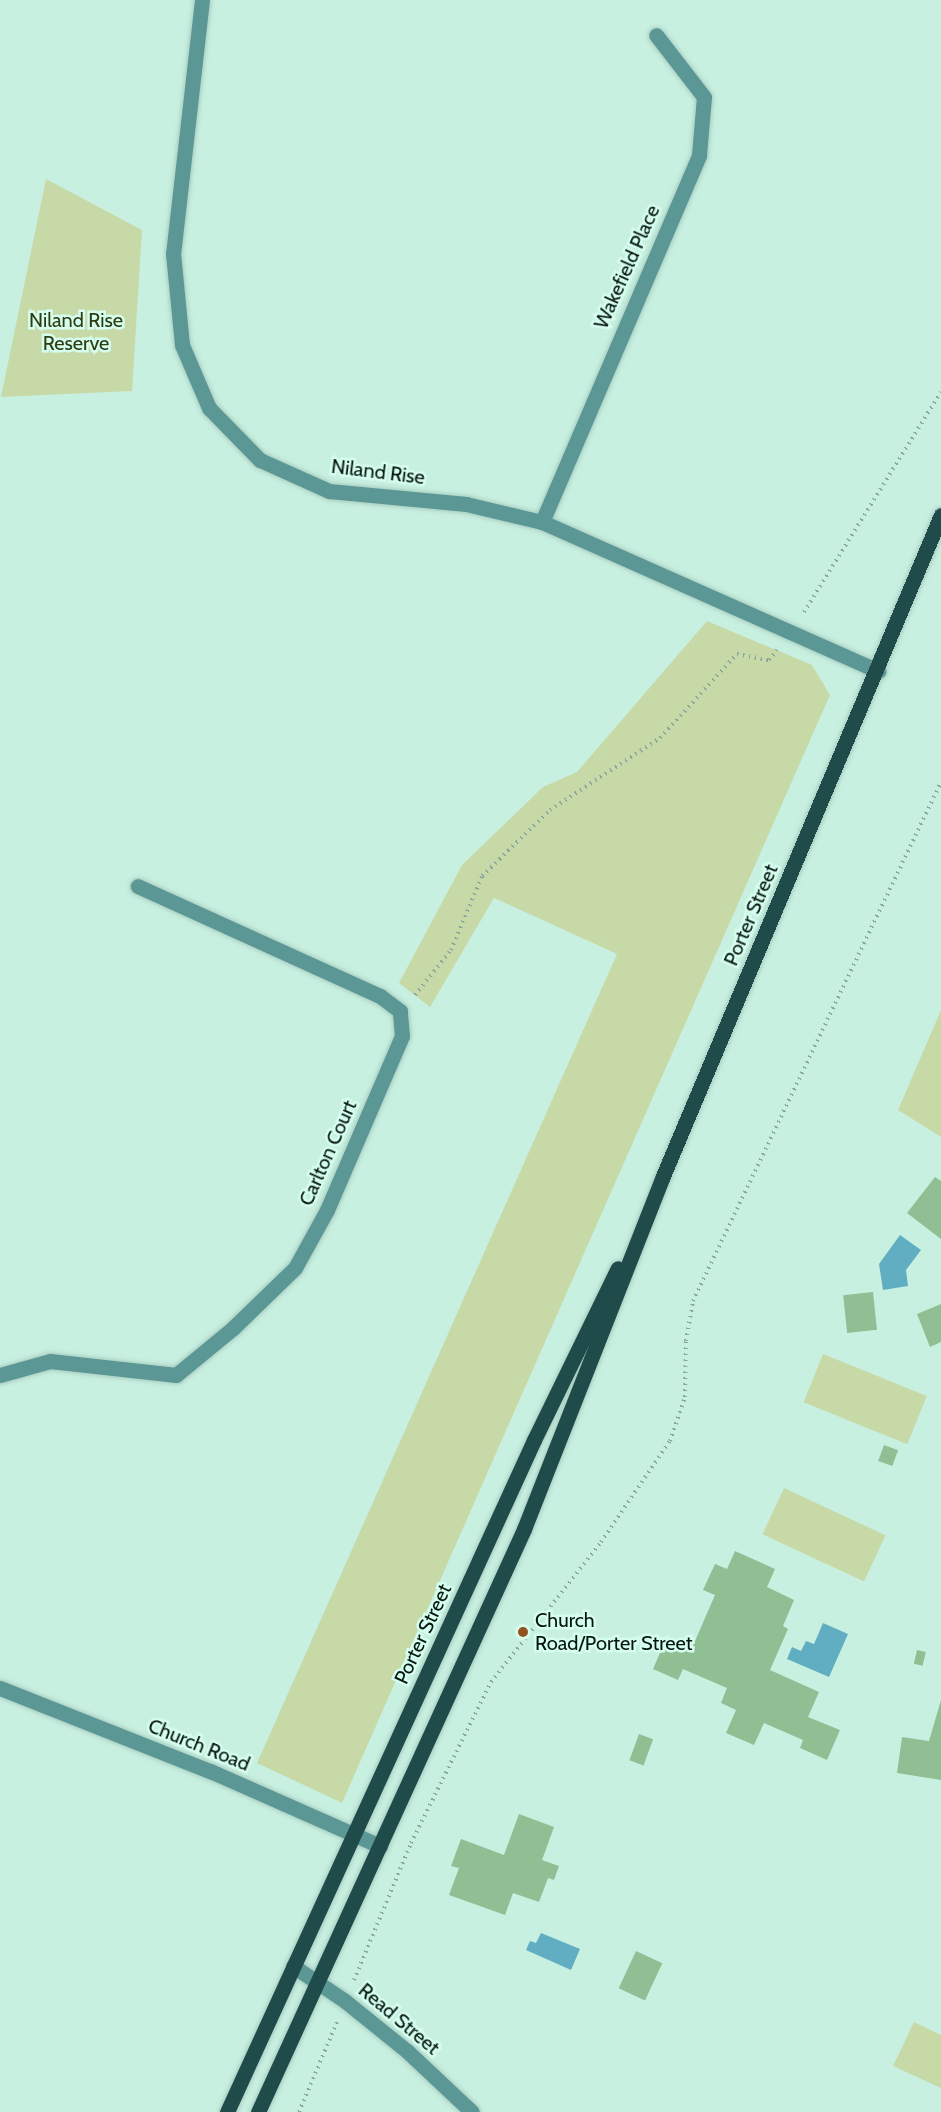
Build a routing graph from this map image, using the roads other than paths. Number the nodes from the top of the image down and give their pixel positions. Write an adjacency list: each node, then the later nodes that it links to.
1 (202, 0): 4 (street, Niland Rise)
2 (656, 35): 4 (street, Wakefield Place)
3 (941, 515): 6 (main road, Porter Street)
4 (542, 522): 6 (street, Niland Rise)
5 (941, 543): 6 (main road, Porter Street)
6 (878, 671): 8 (main road, Porter Street)
7 (138, 885): 9 (street, Carlton Court)
8 (663, 1176): 11 (main road, Porter Street); 12 (main road, Porter Street)
9 (1, 1370)
10 (0, 1688): 11 (street, Church Road)
11 (354, 1834): 12 (street, Church Road); 13 (main road, Porter Street)
12 (380, 1846): 14 (main road, Porter Street)
13 (293, 1966): 14 (street, Read Street); 15 (main road, Porter Street)
14 (319, 1984): 16 (main road, Porter Street); 17 (street, Read Street)
15 (227, 2112)
16 (258, 2112)
17 (472, 2112)

